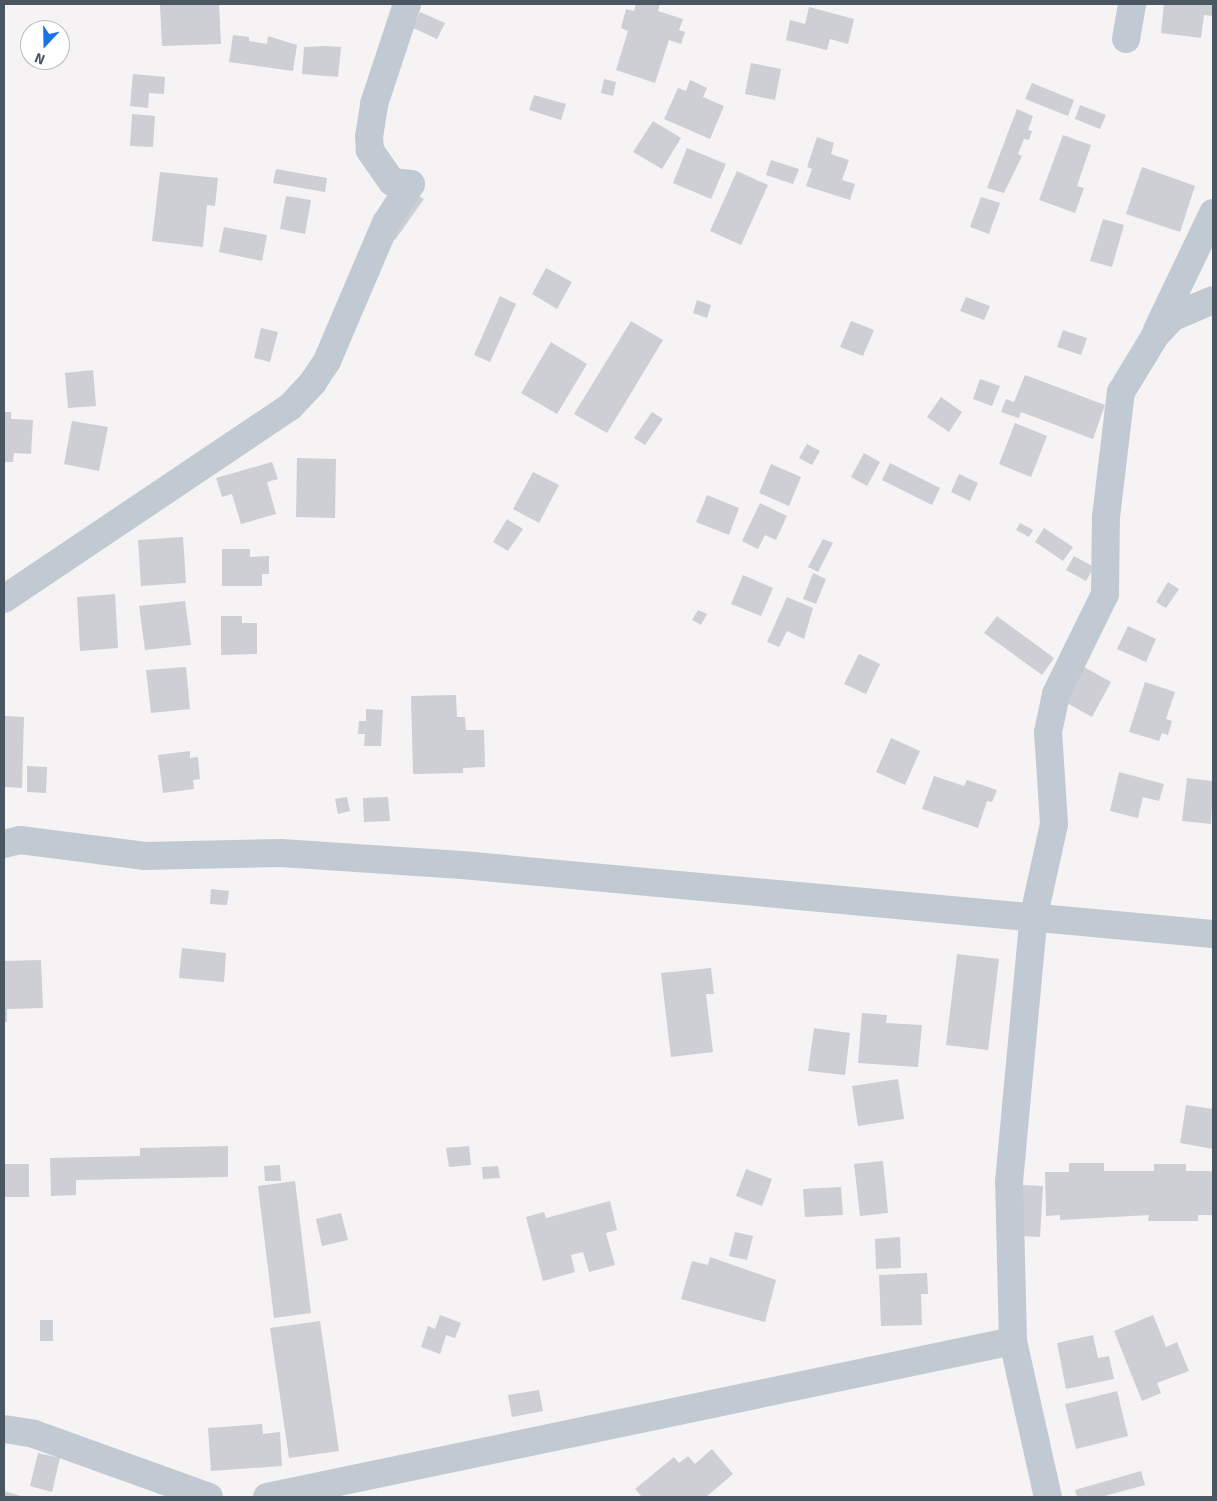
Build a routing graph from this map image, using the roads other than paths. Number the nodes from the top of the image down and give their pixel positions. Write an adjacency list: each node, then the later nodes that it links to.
1 (407, 4): 7 (street)
2 (1132, 4): 3 (street)
3 (1126, 39)
4 (1213, 213): 6 (street)
5 (1213, 300): 6 (street)
6 (1155, 336): 9 (street)
7 (4, 599)
8 (4, 844): 9 (street)
9 (1034, 915): 10 (street); 11 (street)
10 (1213, 934)
11 (1013, 1341): 14 (street); 15 (street)
12 (4, 1429): 13 (street)
13 (209, 1497)
14 (267, 1497)
15 (1048, 1497)

